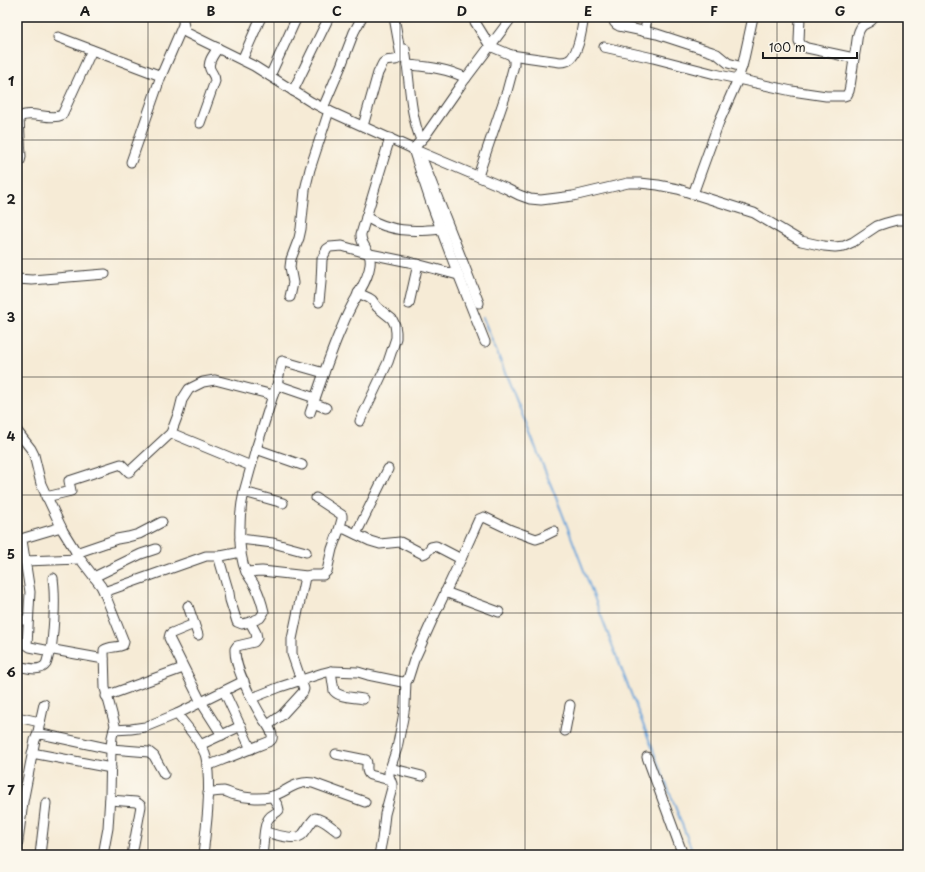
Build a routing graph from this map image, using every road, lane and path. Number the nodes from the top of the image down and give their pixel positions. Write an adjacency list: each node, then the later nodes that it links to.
1 (261, 17): 24 (street)
2 (297, 17): 28 (street)
3 (329, 17): 31 (street)
4 (362, 17): 32 (street)
5 (394, 17): 34 (street)
6 (399, 17): 25 (street)
7 (472, 17): 18 (street)
8 (512, 17): 18 (street)
9 (584, 17): 22 (street)
10 (613, 17): 16 (street)
11 (647, 17): 16 (street)
12 (753, 17): 26 (street)
13 (800, 17): 23 (street)
14 (874, 17): 23 (street)
15 (183, 21): 19 (street); 27 (street)
16 (645, 32): 26 (street)
17 (58, 37): 21 (street)
18 (490, 46): 22 (street); 29 (street)
19 (218, 48): 24 (street); 33 (street)
20 (604, 48): 30 (street)
21 (92, 50): 27 (street); 38 (street)
22 (511, 55): 40 (street)
23 (854, 58): 30 (street)
24 (242, 60): 28 (street)
25 (407, 65): 29 (street); 36 (street)
26 (742, 67): 30 (street)
27 (161, 76): 39 (street)
28 (270, 76): 31 (street)
29 (466, 78): 36 (street)
30 (738, 79): 41 (street)
31 (293, 91): 32 (street)
32 (326, 110): 34 (street); 51 (street)
33 (200, 123)
34 (362, 126): 35 (street)
35 (390, 138): 37 (street); 42 (street)
36 (421, 140): 37 (street)
37 (416, 150): 40 (street); 44 (street); 53 (street)
38 (17, 162)
39 (131, 162)
40 (478, 176): 41 (street)
41 (693, 194): 43 (street)
42 (366, 217): 44 (street); 45 (street)
43 (908, 220)
44 (441, 229): 48 (street)
45 (370, 254): 46 (street); 50 (street); 52 (street)
46 (418, 264): 48 (street); 54 (street)
47 (105, 274): 49 (street)
48 (458, 275): 55 (street)
49 (17, 279)
50 (358, 293): 56 (street); 62 (street)
51 (290, 297)
52 (319, 302)
53 (479, 303)
54 (410, 304)
55 (485, 342)
56 (324, 373): 57 (street); 59 (street)
57 (277, 385): 58 (street); 59 (street)
58 (273, 395): 64 (street); 65 (street)
59 (314, 400): 60 (street); 61 (street)
60 (326, 408)
61 (310, 413)
62 (360, 421)
63 (17, 431): 70 (street)
64 (171, 433): 67 (street); 70 (street)
65 (256, 449): 66 (street); 67 (street)
66 (302, 465)
67 (251, 466): 69 (street)
68 (388, 469): 77 (street)
69 (244, 492): 72 (street); 78 (street)
70 (46, 497): 74 (street)
71 (316, 498): 75 (street)
72 (283, 503)
73 (162, 522): 82 (street)
74 (61, 527): 82 (street); 85 (street)
75 (339, 530): 77 (street); 88 (street)
76 (554, 531): 84 (street)
77 (356, 534): 84 (street)
78 (240, 538): 80 (street); 81 (street)
79 (156, 549): 87 (street)
80 (241, 552): 83 (street); 86 (street)
81 (306, 552)
82 (78, 556): 85 (street); 87 (street)
83 (221, 556): 90 (street); 96 (street)
84 (461, 559): 91 (street)
85 (25, 561): 95 (street)
86 (246, 572): 88 (street); 96 (street)
87 (94, 576): 90 (street)
88 (307, 576): 105 (street)
89 (53, 578): 99 (street)
90 (104, 592): 100 (street)
91 (446, 592): 93 (street); 106 (street)
92 (188, 606): 97 (street)
93 (499, 612)
94 (17, 620): 95 (street)
95 (28, 620): 99 (street)
96 (250, 622): 104 (street)
97 (194, 624): 98 (street); 102 (street)
98 (198, 635)
99 (51, 651): 100 (street); 101 (street)
100 (104, 658): 108 (street)
101 (17, 666)
102 (183, 668): 108 (street); 111 (street)
103 (331, 671): 105 (street); 106 (street); 110 (street)
104 (244, 681): 107 (street); 109 (street)
105 (300, 681): 109 (street); 117 (street)
106 (406, 681): 131 (street)
107 (224, 691): 111 (street); 118 (street)
108 (106, 696): 119 (street)
109 (252, 698): 117 (street)
110 (363, 699)
111 (200, 702): 114 (street); 121 (street)
112 (44, 704): 116 (street)
113 (570, 705): 120 (street)
114 (177, 714): 119 (street); 123 (street)
115 (17, 717): 116 (street)
116 (40, 722): 122 (street)
117 (268, 725): 125 (street)
118 (241, 726): 121 (street); 125 (street)
119 (114, 730): 124 (street)
120 (564, 731)
121 (222, 734): 123 (street)
122 (37, 736): 124 (street); 126 (street)
123 (200, 745): 129 (street)
124 (111, 748): 130 (street); 132 (street)
125 (252, 749): 129 (street)
126 (32, 754): 130 (street); 142 (street)
127 (336, 754): 134 (street)
128 (647, 757): 149 (street)
129 (207, 766): 135 (street)
130 (111, 768): 137 (street)
131 (390, 768): 133 (street); 134 (street)
132 (164, 774)
133 (422, 776)
134 (390, 780): 148 (street)
135 (208, 793): 136 (street); 146 (street)
136 (272, 796): 138 (street); 141 (street)
137 (110, 800): 144 (street); 145 (street)
138 (364, 802)
139 (46, 803): 143 (street)
140 (337, 831): 141 (street)
141 (265, 832): 147 (street)
142 (17, 849)
143 (40, 855)
144 (103, 855)
145 (132, 855)
146 (203, 855)
147 (262, 855)
148 (379, 855)
149 (683, 855)

